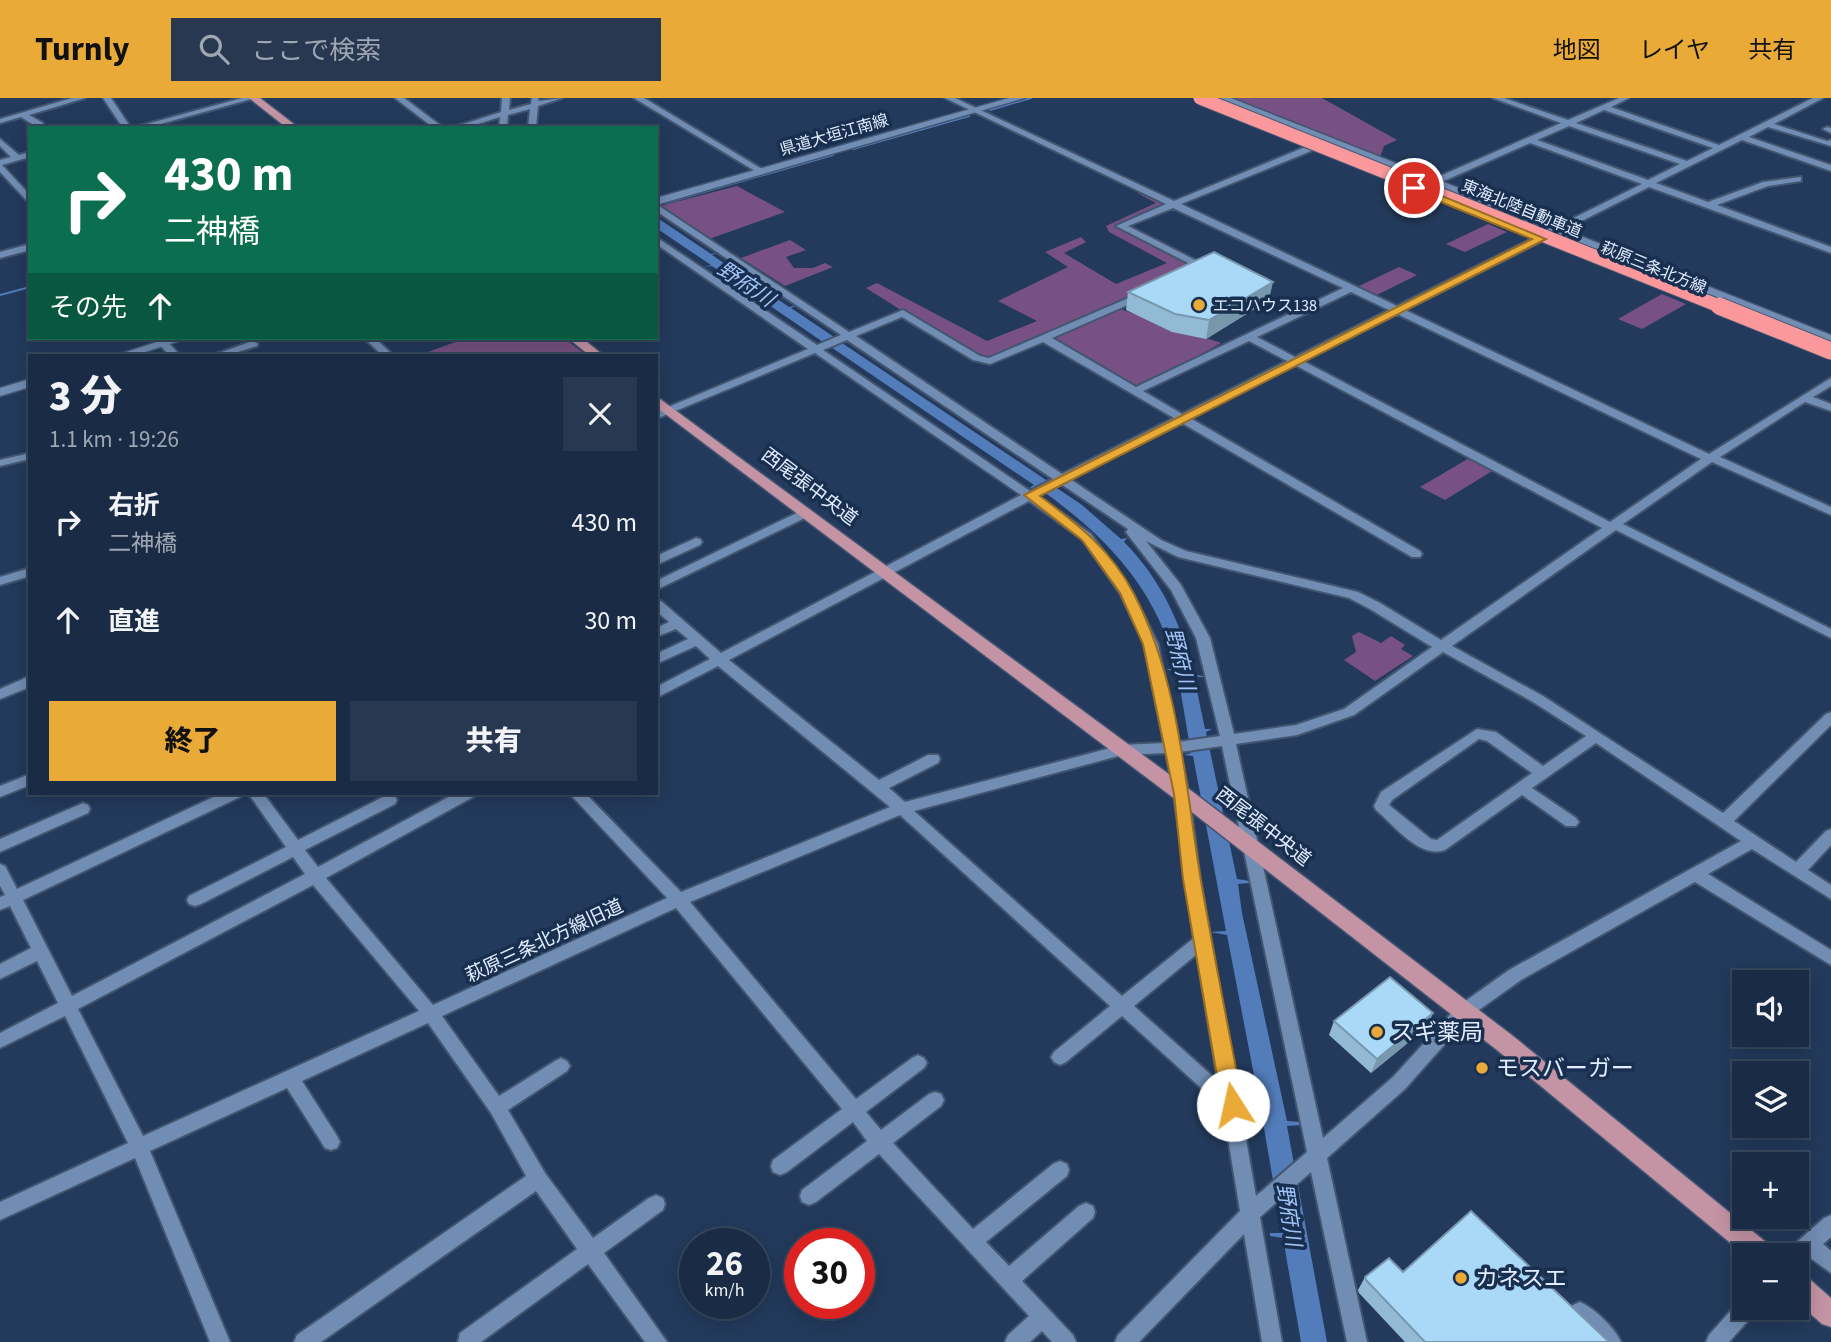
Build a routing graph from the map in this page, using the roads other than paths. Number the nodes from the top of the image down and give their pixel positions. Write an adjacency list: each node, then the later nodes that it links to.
1 (81, 98): 23 (street)
2 (107, 98): 28 (street)
3 (253, 98): 29 (street); 30 (main road)
4 (399, 98): 31 (street)
5 (506, 98): 22 (street)
6 (558, 98): 18 (street)
7 (638, 98): 47 (street)
8 (949, 98): 21 (street)
9 (1020, 98): 21 (main road, 県道大垣江南線)
10 (1192, 98): 39 (main road, 萩原三条北方線)
11 (1200, 98): 75 (highway, 東海北陸自動車道, bridge)
12 (1214, 98): 72 (highway, 東海北陸自動車道)
13 (1222, 98): 49 (main road, 萩原三条北方線)
14 (1497, 98): 25 (street)
15 (1625, 98): 20 (street)
16 (1804, 98): 17 (street)
17 (1817, 99): 19 (street); 26 (street)
18 (534, 101): 22 (street); 34 (street)
19 (1831, 103)
20 (1603, 107): 25 (street); 40 (street)
21 (975, 111): 47 (main road, 県道大垣江南線); 53 (street)
22 (504, 113): 32 (street); 33 (street)
23 (21, 114): 24 (street); 27 (street)
24 (0, 121)
25 (1568, 123): 36 (street); 44 (street)
26 (1767, 124): 35 (street); 38 (street)
27 (40, 125)
28 (126, 126)
29 (143, 126)
30 (291, 126)
31 (437, 126)
32 (461, 126)
33 (503, 126)
34 (532, 126)
35 (1742, 137): 40 (street); 41 (street)
36 (1530, 140): 49 (street); 50 (street)
37 (0, 141): 43 (street)
38 (1827, 142): 41 (street)
39 (1313, 147): 53 (street); 57 (main road, 萩原三条北方線)
40 (1720, 148): 44 (street)
41 (1792, 153): 46 (street)
42 (28, 155): 43 (street)
43 (17, 158): 45 (street)
44 (1688, 164): 50 (street)
45 (0, 165): 51 (street)
46 (1831, 168)
47 (763, 172): 52 (main road, 県道大垣江南線)
48 (1798, 179): 54 (street)
49 (1434, 182): 56 (main road, 萩原三条北方線)
50 (1650, 183): 54 (street); 56 (street)
51 (28, 198)
52 (658, 204)
53 (1173, 205): 62 (street); 63 (street)
54 (1709, 205): 60 (street)
55 (658, 206): 66 (street)
56 (1557, 230): 57 (street); 72 (main road, 萩原三条北方線)
57 (1541, 239): 65 (street); 75 (main road, 萩原三条北方線)
58 (658, 241): 74 (street)
59 (28, 248): 61 (street)
60 (1831, 250)
61 (0, 256)
62 (1187, 275)
63 (1350, 289): 65 (street); 67 (street)
64 (1150, 291): 68 (street)
65 (1398, 311): 81 (street); 91 (street)
66 (846, 334): 68 (street); 74 (street); 93 (street)
67 (1249, 337): 81 (street); 84 (street)
68 (1044, 338): 84 (street)
69 (161, 340): 76 (main road); 77 (street)
70 (371, 340): 79 (street)
71 (577, 340): 80 (main road)
72 (1831, 341)
73 (253, 344): 78 (street)
74 (813, 348): 88 (street); 94 (street)
75 (1831, 353)
76 (126, 354)
77 (174, 354)
78 (221, 354)
79 (387, 354)
80 (596, 354)
81 (1296, 363): 89 (street); 98 (street)
82 (1831, 381): 86 (street, 萩原三条北方線旧道)
83 (28, 384): 85 (main road)
84 (1135, 391): 89 (street)
85 (0, 392)
86 (1805, 398): 87 (street); 91 (street, 萩原三条北方線旧道)
87 (1831, 408)
88 (663, 413): 96 (main road, 西尾張中央道)
89 (1183, 419): 93 (street); 100 (street)
90 (28, 456): 92 (street)
91 (1710, 458): 95 (street); 98 (street, 萩原三条北方線旧道)
92 (0, 463)
93 (1063, 478): 94 (street); 97 (street)
94 (1031, 495): 102 (street); 120 (street)
95 (1831, 511)
96 (805, 513): 102 (main road, 西尾張中央道); 105 (street)
97 (1115, 514): 111 (street); 119 (street)
98 (1613, 527): 109 (street); 111 (street, 萩原三条北方線旧道)
99 (696, 542): 101 (street)
100 (1416, 554)
101 (658, 560)
102 (883, 572): 113 (street); 121 (main road, 西尾張中央道)
103 (28, 573): 104 (street)
104 (0, 581)
105 (658, 585)
106 (658, 606): 107 (street)
107 (678, 623): 108 (street); 110 (street)
108 (658, 632)
109 (1831, 634)
110 (697, 640): 112 (street); 113 (street)
111 (1442, 645): 118 (street); 119 (street, 萩原三条北方線旧道)
112 (658, 659)
113 (720, 660): 115 (street); 125 (street)
114 (28, 682): 116 (street)
115 (658, 692)
116 (0, 694)
117 (1831, 717): 137 (street)
118 (1594, 737): 123 (street); 137 (street)
119 (1226, 740): 120 (street, 萩原三条北方線旧道); 141 (street)
120 (1172, 748): 121 (street, 萩原三条北方線旧道); 128 (street)
121 (1122, 750): 128 (main road, 西尾張中央道); 135 (street, 萩原三条北方線旧道)
122 (933, 759): 125 (street)
123 (1543, 773): 126 (street); 126 (street)
124 (28, 780): 127 (street)
125 (878, 787): 135 (street)
126 (1522, 788): 136 (street)
127 (0, 792)
128 (1182, 794): 141 (main road, 西尾張中央道); 151 (street)
129 (231, 795): 150 (street)
130 (256, 795): 142 (street)
131 (464, 795): 146 (street)
132 (578, 795): 149 (street)
133 (390, 800): 142 (street)
134 (83, 808): 140 (street)
135 (900, 809): 149 (street, 萩原三条北方線旧道); 156 (street)
136 (1571, 822)
137 (1723, 822): 139 (street)
138 (1831, 835): 144 (street)
139 (1752, 842): 144 (street); 145 (street)
140 (0, 846)
141 (1250, 847): 157 (main road, 西尾張中央道); 171 (street)
142 (295, 849): 146 (street); 148 (street)
143 (0, 870): 150 (street)
144 (1797, 871): 147 (street)
145 (1695, 874): 153 (street); 157 (street)
146 (316, 877): 155 (street); 158 (street)
147 (1831, 893)
148 (195, 900)
149 (679, 900): 158 (street, 萩原三条北方線旧道); 167 (street)
150 (7, 901): 152 (street)
151 (1203, 940): 156 (street); 165 (street)
152 (39, 952): 154 (street); 155 (street)
153 (1831, 958)
154 (0, 972)
155 (67, 1005): 159 (street); 170 (street)
156 (1122, 1007): 160 (street); 165 (street)
157 (1463, 1012): 171 (street); 182 (main road, 西尾張中央道)
158 (431, 1014): 163 (street, 萩原三条北方線旧道); 166 (street)
159 (0, 1041)
160 (1060, 1057)
161 (919, 1063): 167 (street)
162 (561, 1066): 166 (street)
163 (291, 1079): 168 (street); 170 (street, 萩原三条北方線旧道)
164 (934, 1100): 169 (street)
165 (1233, 1105): 178 (street)
166 (497, 1107): 174 (street)
167 (853, 1112): 169 (street); 172 (street)
168 (331, 1142)
169 (880, 1142): 175 (street); 181 (street)
170 (139, 1147): 177 (street, 萩原三条北方線旧道); 194 (street)
171 (1315, 1154): 178 (street); 201 (street)
172 (780, 1166)
173 (1060, 1170): 181 (street)
174 (538, 1180): 184 (street); 195 (street)
175 (809, 1196)
176 (656, 1204): 184 (street)
177 (0, 1211)
178 (1254, 1211): 199 (street); 200 (street)
179 (1086, 1212): 187 (street)
180 (1831, 1224): 183 (street)
181 (972, 1242): 187 (street)
182 (1748, 1243)
183 (1809, 1244)
184 (593, 1252): 193 (street); 196 (street)
185 (1809, 1253): 186 (street)
186 (1831, 1263)
187 (1007, 1280): 191 (street)
188 (1809, 1296): 190 (main road)
189 (1580, 1312): 202 (street)
190 (1831, 1315)
191 (1043, 1317): 197 (street); 198 (street)
192 (1735, 1320): 203 (street)
193 (467, 1340)
194 (220, 1342)
195 (304, 1342)
196 (657, 1342)
197 (1015, 1342)
198 (1066, 1342)
199 (1125, 1342)
200 (1272, 1342)
201 (1357, 1342)
202 (1611, 1342)
203 (1716, 1342)

